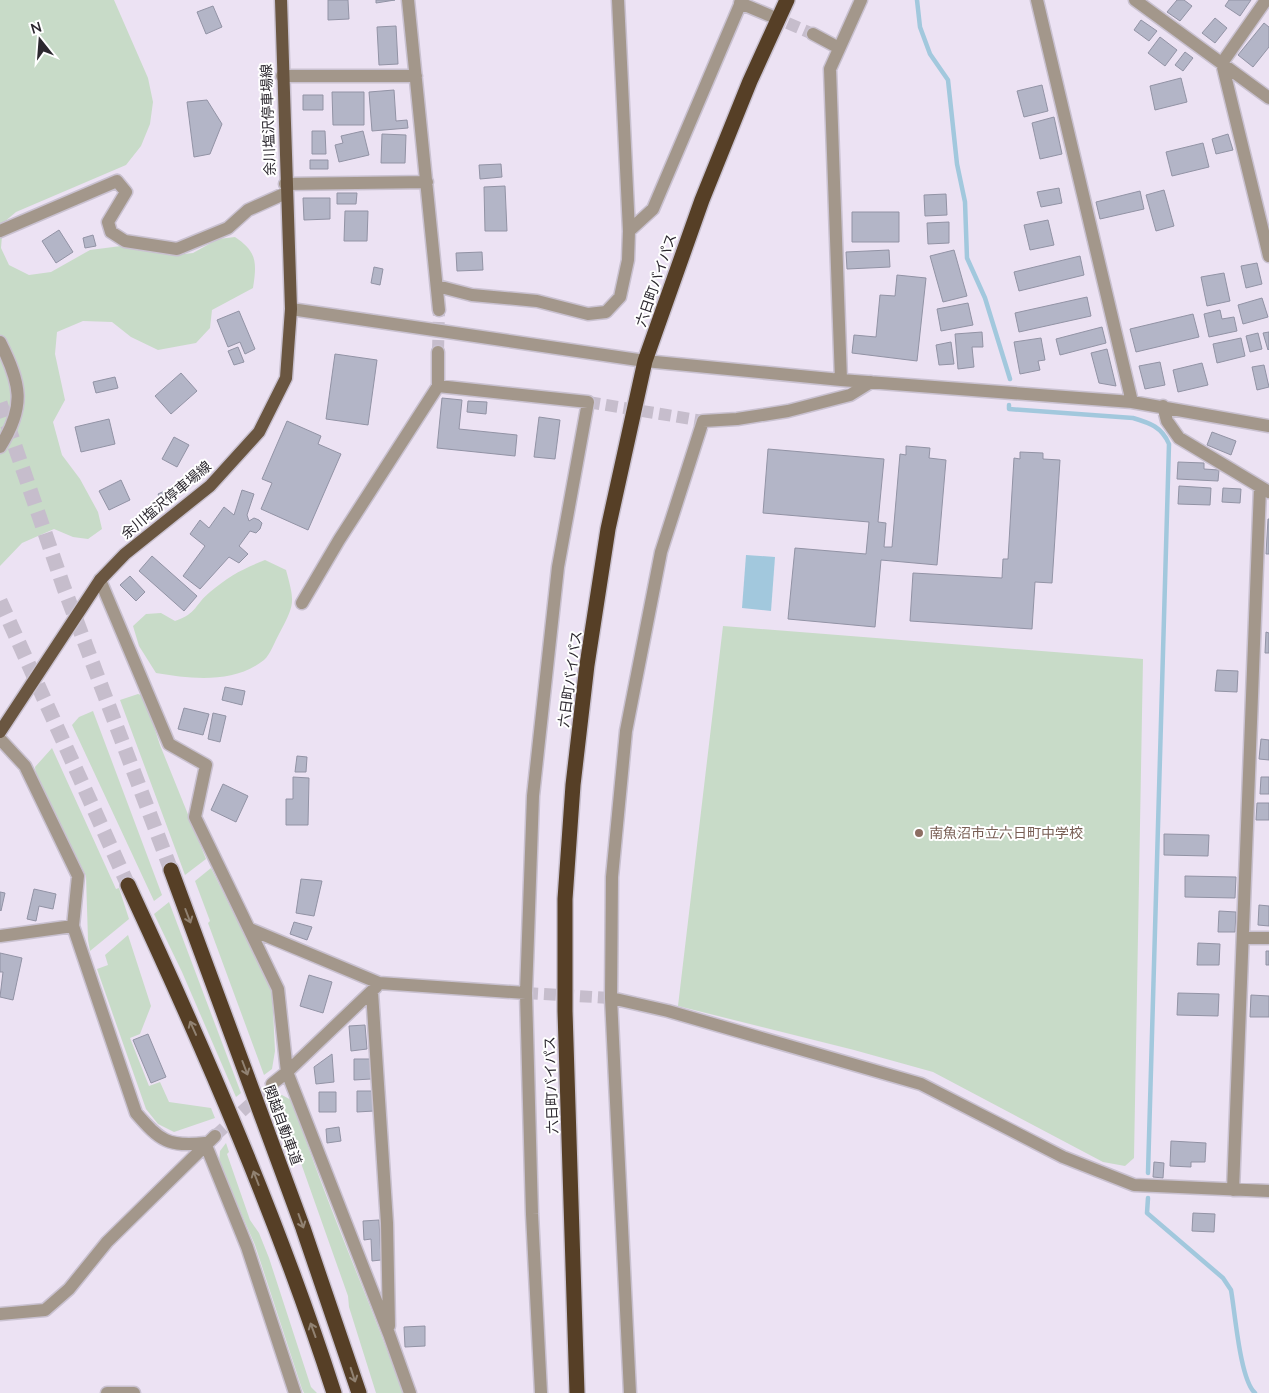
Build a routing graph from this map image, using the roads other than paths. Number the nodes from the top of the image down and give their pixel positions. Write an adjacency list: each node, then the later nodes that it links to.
1 (281, 0): 14 (main road, 余川塩沢停車場線)
2 (408, 0): 15 (street)
3 (618, 0): 20 (street)
4 (787, 0): 27 (highway, 六日町バイパス)
5 (861, 0): 12 (street)
6 (1038, 0): 31 (street)
7 (1135, 0): 13 (street)
8 (1266, 0): 13 (street)
9 (741, 2): 10 (street); 20 (street)
10 (770, 16)
11 (812, 34): 12 (street)
12 (839, 48): 28 (street)
13 (1222, 63): 16 (street); 21 (street)
14 (282, 76): 15 (street); 18 (main road, 余川塩沢停車場線)
15 (416, 76): 17 (street)
16 (1269, 98)
17 (427, 182): 18 (street); 22 (street)
18 (286, 188): 19 (street); 23 (main road, 余川塩沢停車場線)
19 (0, 231)
20 (629, 231): 22 (street)
21 (1269, 256)
22 (437, 286): 24 (street)
23 (291, 309): 27 (street); 36 (main road, 余川塩沢停車場線)
24 (439, 310)
25 (0, 342): 34 (street)
26 (438, 352): 30 (street)
27 (644, 361): 28 (street); 64 (highway, 六日町バイパス)
28 (841, 380): 29 (street)
29 (871, 382): 31 (street); 49 (street)
30 (438, 386): 37 (street); 48 (street)
31 (1132, 402): 32 (street)
32 (1163, 406): 33 (street); 35 (street)
33 (1269, 426)
34 (0, 447)
35 (1266, 489): 45 (street)
36 (100, 580): 38 (main road, 余川塩沢停車場線); 43 (street)
37 (302, 603)
38 (0, 732)
39 (0, 739): 42 (street)
40 (170, 870): 61 (highway, 関越自動車道, one-way to 61)
41 (128, 885): 60 (highway, one-way to 41)
42 (73, 926): 44 (street); 52 (street)
43 (250, 930): 47 (street); 50 (street)
44 (0, 936)
45 (1244, 938): 46 (street); 53 (street)
46 (1269, 938)
47 (376, 987): 48 (street); 50 (street); 56 (street)
48 (526, 993): 63 (street)
49 (611, 998): 53 (street); 65 (street)
50 (287, 1072): 51 (street); 56 (street)
51 (272, 1084)
52 (210, 1139): 55 (street); 59 (street)
53 (1232, 1190): 54 (street)
54 (1269, 1191)
55 (0, 1314)
56 (389, 1334): 62 (street)
57 (107, 1393): 58 (street)
58 (134, 1393)
59 (295, 1393)
60 (334, 1393)
61 (359, 1393)
62 (410, 1393)
63 (541, 1393)
64 (576, 1393)
65 (630, 1393)

